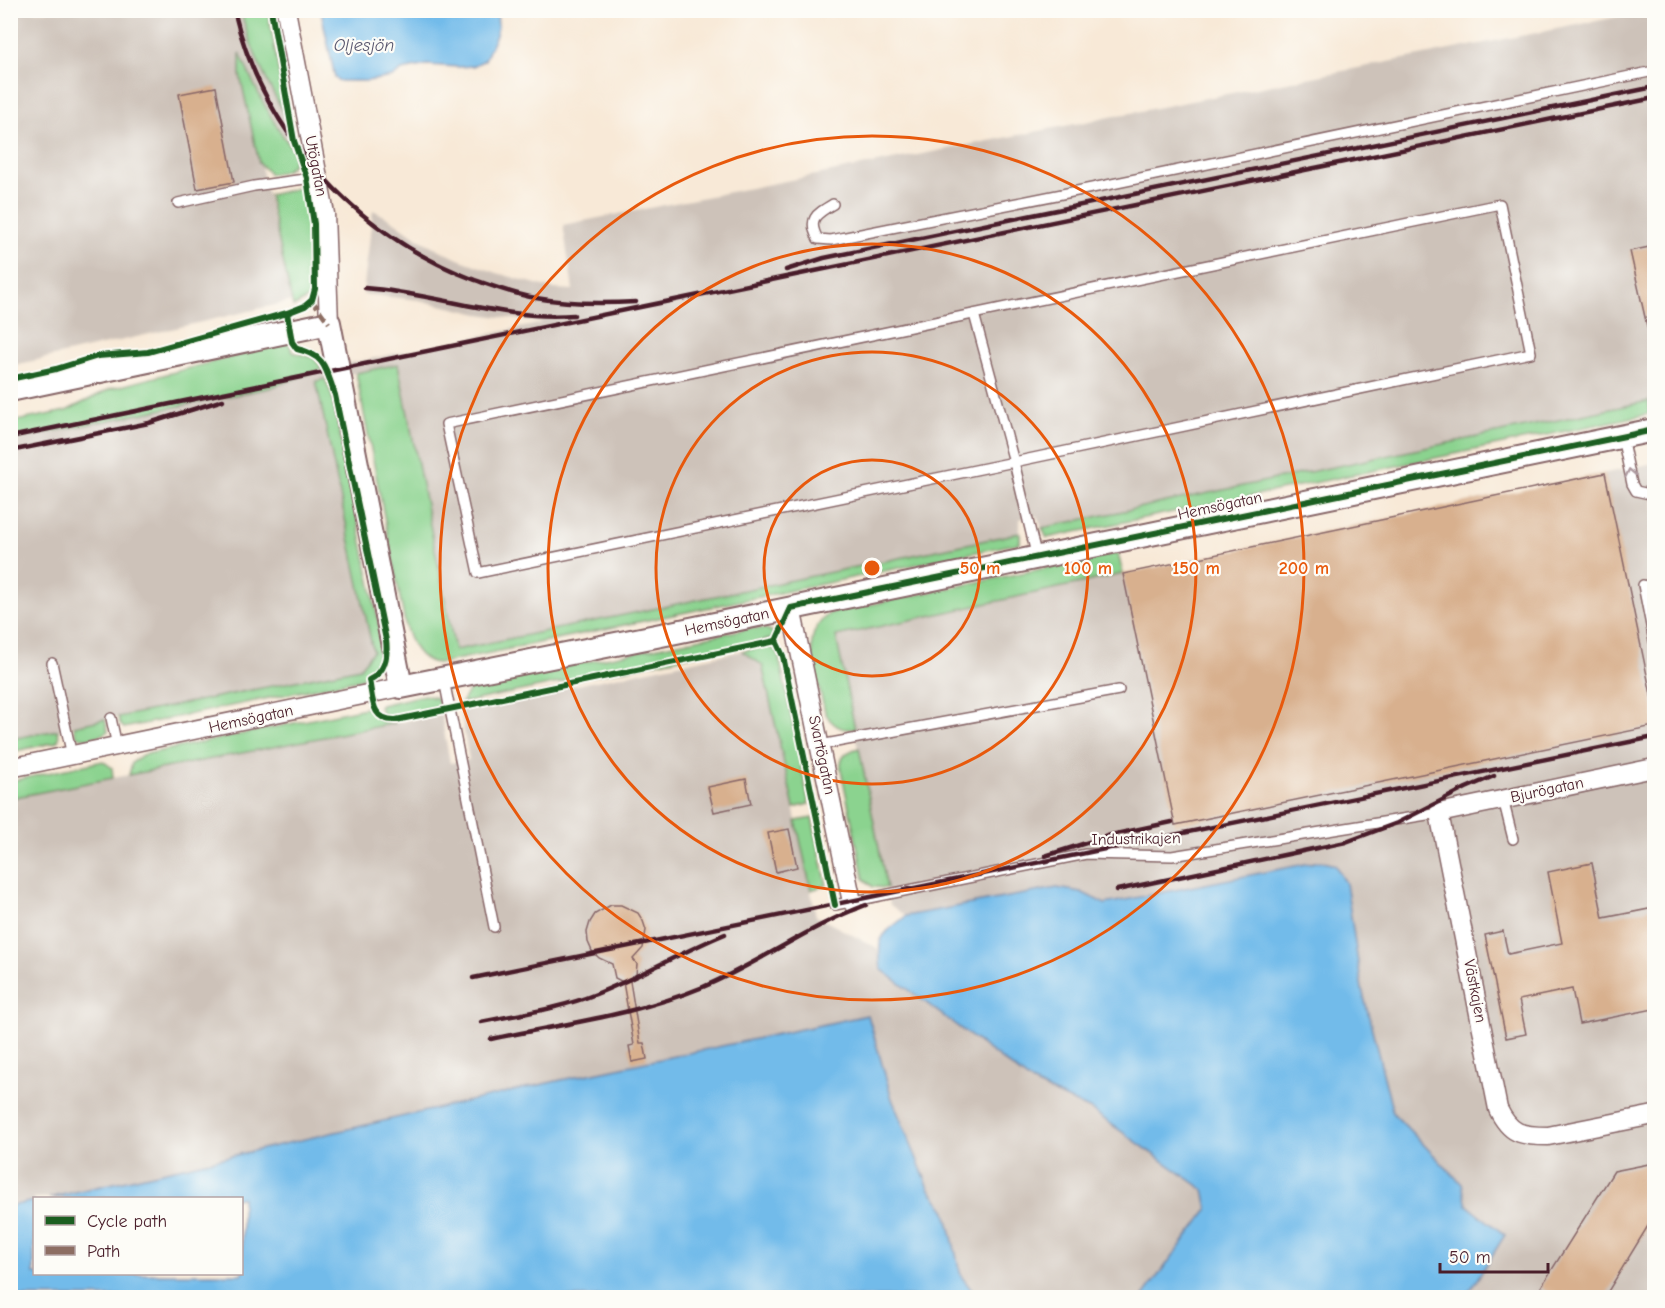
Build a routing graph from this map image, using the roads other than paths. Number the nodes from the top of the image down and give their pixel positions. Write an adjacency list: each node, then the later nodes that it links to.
1 (286, 10): 3 (street, Utögatan)
2 (1654, 71): 5 (lane)
3 (319, 177): 4 (lane); 7 (street, Utögatan)
4 (178, 203)
5 (833, 204)
6 (974, 314): 11 (lane); 11 (lane); 11 (lane)
7 (329, 322): 8 (street); 19 (street)
8 (10, 390)
9 (1654, 430): 10 (street, Hemsögatan)
10 (1622, 437): 12 (lane, one-way to 10); 13 (street, Hemsögatan)
11 (1014, 462): 13 (lane)
12 (1654, 495)
13 (1037, 558): 15 (street, Hemsögatan)
14 (1643, 585): 16 (lane)
15 (791, 608): 18 (street, Hemsögatan); 22 (street, Svartögatan)
16 (1654, 640)
17 (52, 663): 24 (lane)
18 (444, 680): 19 (street, Hemsögatan); 31 (lane)
19 (401, 687): 23 (street, Hemsögatan)
20 (1119, 690): 22 (lane)
21 (111, 718): 23 (lane)
22 (820, 745): 30 (street, Svartögatan)
23 (117, 746): 24 (street, Hemsögatan)
24 (72, 756): 25 (street, Hemsögatan)
25 (10, 768)
26 (1654, 768): 27 (street, Bjurögatan)
27 (1503, 799): 28 (street, Bjurögatan); 29 (lane)
28 (1439, 813): 30 (lane, Industrikajen); 32 (street, Västkajen)
29 (1513, 839)
30 (843, 903)
31 (494, 927)
32 (1654, 1115)

